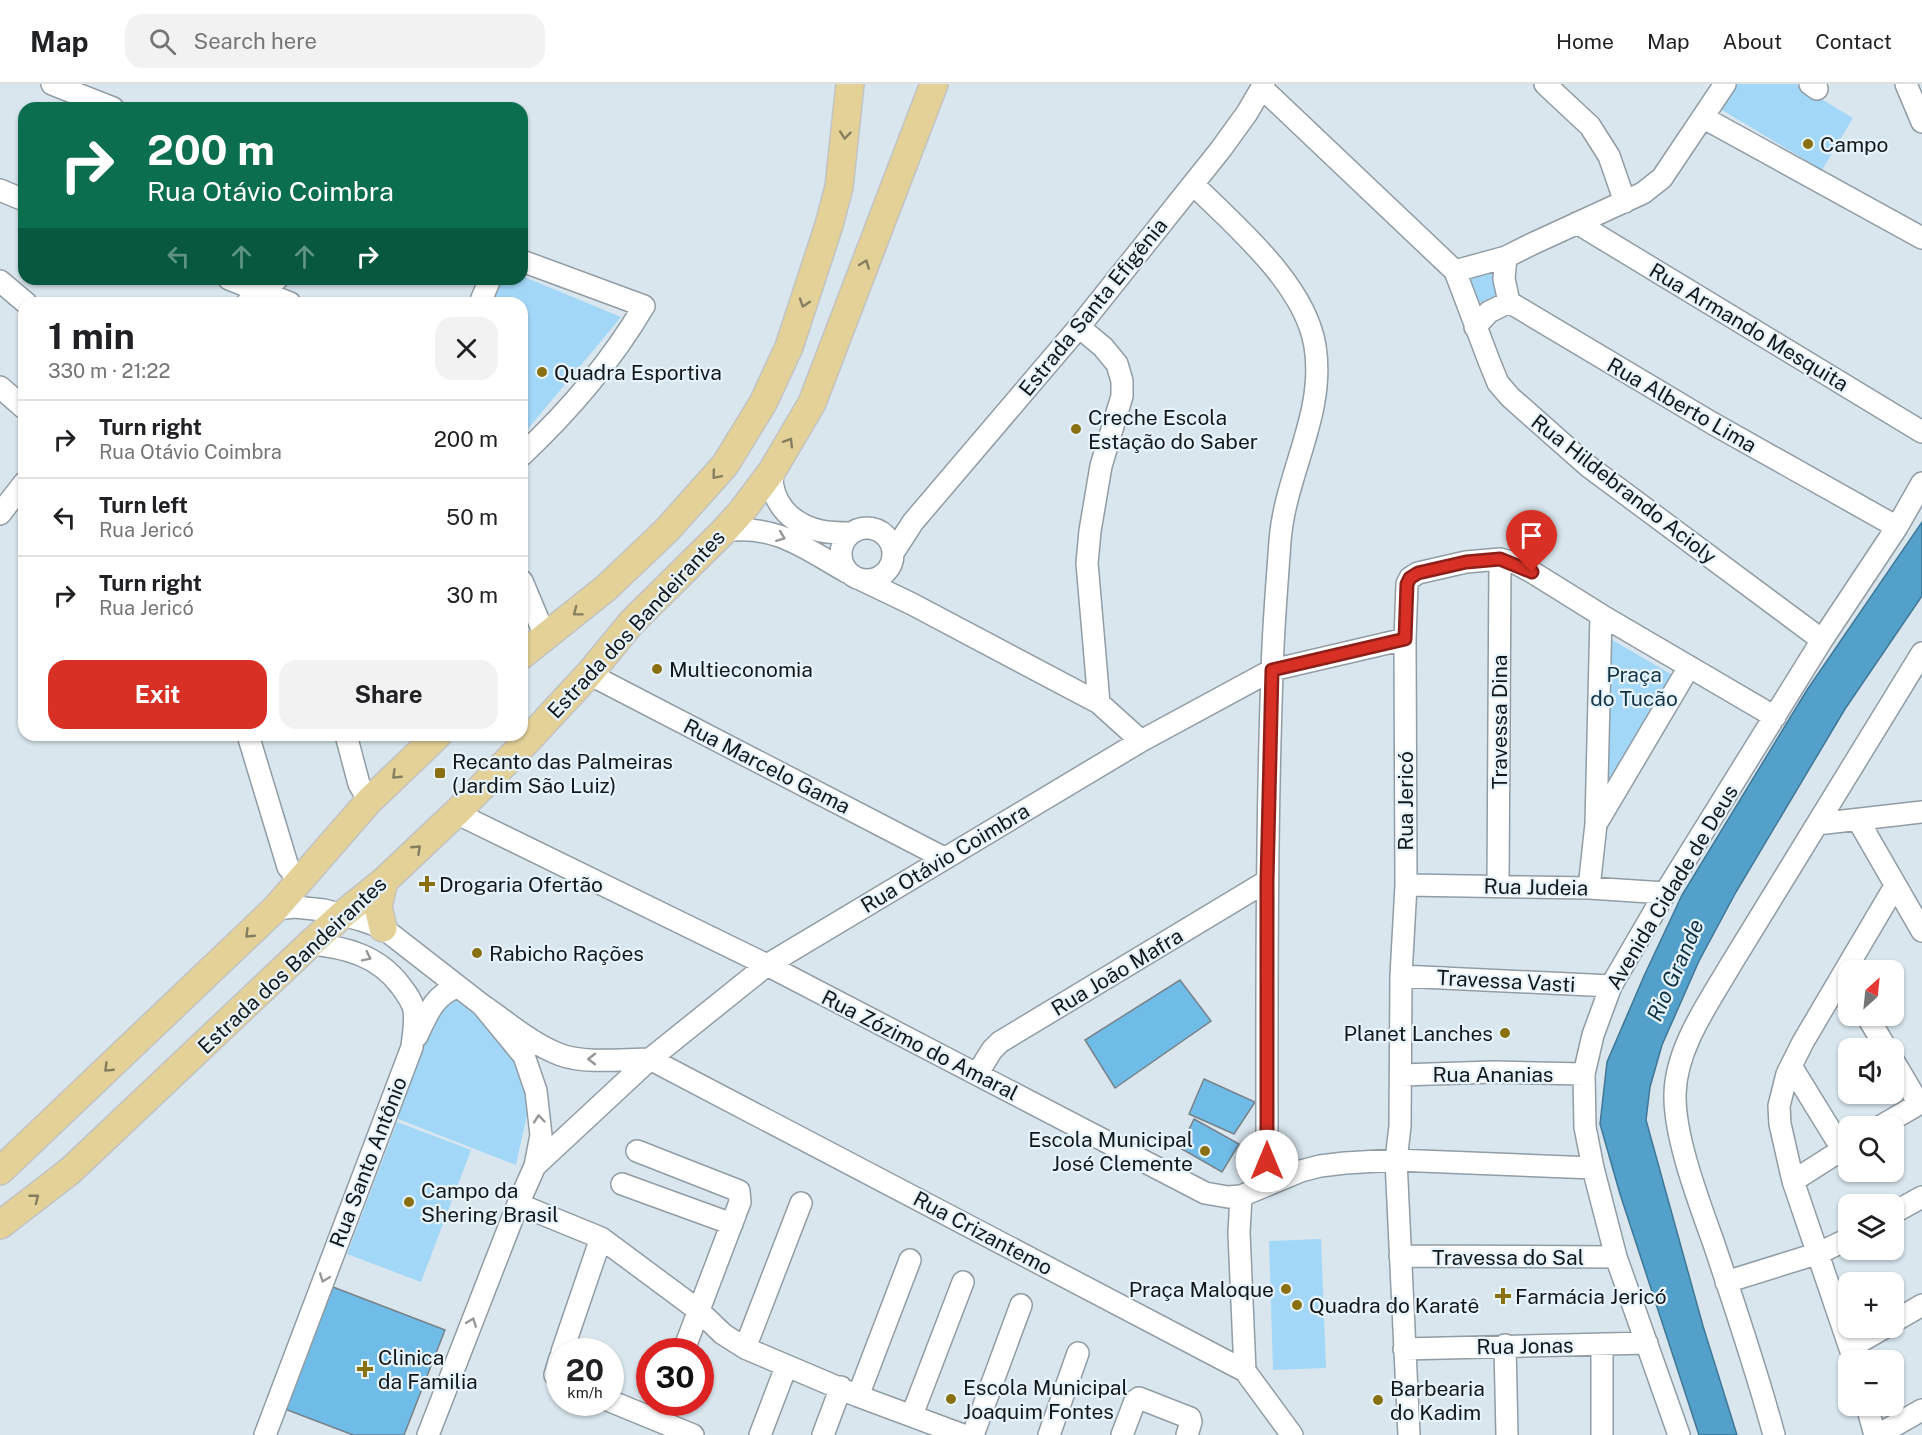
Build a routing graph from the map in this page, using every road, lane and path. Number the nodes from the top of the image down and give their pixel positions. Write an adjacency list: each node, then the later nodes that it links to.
1 (52, 84): 8 (street)
2 (850, 84): 47 (main road, Estrada dos Bandeirantes, one-way to 47)
3 (934, 84): 32 (main road, Estrada dos Bandeirantes, one-way to 3)
4 (1545, 84): 14 (street)
5 (1725, 84): 9 (street)
6 (1906, 84): 10 (street)
7 (1263, 86): 11 (street, Estrada Santa Efigênia); 19 (street)
8 (98, 102)
9 (1704, 118): 14 (street); 16 (street)
10 (1922, 122)
11 (1193, 184): 26 (street, Estrada Santa Efigênia); 53 (street)
12 (0, 190): 13 (street)
13 (18, 198)
14 (1625, 202): 15 (street)
15 (1577, 223): 17 (street); 30 (street, Rua Armando Mesquita)
16 (1922, 238)
17 (1506, 257): 19 (street); 25 (street)
18 (528, 263): 31 (street)
19 (1455, 271): 27 (street, Rua Hildebrando Acioly)
20 (0, 281): 23 (street)
21 (246, 285): 22 (street)
22 (262, 291): 24 (street)
23 (19, 297)
24 (276, 297)
25 (1509, 302): 27 (street); 37 (street, Rua Alberto Lima)
26 (1079, 327): 36 (street, Estrada Santa Efigênia); 55 (street)
27 (1475, 327): 49 (street, Rua Hildebrando Acioly)
28 (0, 387): 29 (street)
29 (18, 403)
30 (1922, 432)
31 (528, 449)
32 (772, 471): 39 (main road, Estrada dos Bandeirantes); 40 (street)
33 (1922, 483): 37 (street, Avenida Cidade de Deus)
34 (18, 491): 35 (street)
35 (0, 514)
36 (913, 522): 38 (street); 42 (street, Estrada Santa Efigênia)
37 (1897, 527): 49 (street, Avenida Cidade de Deus)
38 (874, 528): 40 (street); 42 (street)
39 (724, 531): 43 (street, one-way to 43); 54 (main road, Estrada dos Bandeirantes)
40 (850, 533): 43 (street)
41 (1500, 559): 46 (street, Rua Jericó); 48 (street, Rua Jericó); 74 (street, Travessa Dina)
42 (891, 560): 43 (street); 45 (street)
43 (855, 576): 45 (street)
44 (528, 595): 47 (street)
45 (912, 604): 55 (street)
46 (1601, 615): 52 (street, Rua Jericó); 67 (street)
47 (545, 636): 50 (main road, Estrada dos Bandeirantes)
48 (1405, 639): 53 (street, Rua Otávio Coimbra); 73 (street, Rua Jericó)
49 (1822, 640): 56 (street, Avenida Cidade de Deus)
50 (528, 650)
51 (1922, 654): 68 (street)
52 (1689, 667): 56 (street, Rua Jericó); 67 (street)
53 (1272, 670): 62 (street, Rua Otávio Coimbra); 71 (street)
54 (589, 675): 57 (main road, Estrada dos Bandeirantes); 69 (street, Rua Marcelo Gama)
55 (1099, 703): 62 (street)
56 (1775, 717): 77 (street, Avenida Cidade de Deus)
57 (528, 738)
58 (250, 741): 72 (street)
59 (348, 741): 63 (street)
60 (432, 741): 63 (main road, one-way to 63)
61 (525, 741): 65 (main road, Estrada dos Bandeirantes)
62 (1141, 741): 69 (street, Rua Otávio Coimbra)
63 (369, 801): 72 (main road)
64 (1922, 812): 66 (street)
65 (456, 813): 70 (main road, Estrada dos Bandeirantes, one-way to 65); 85 (street, Rua Zózimo do Amaral)
66 (1858, 820): 68 (street); 75 (street)
67 (1596, 824): 76 (street)
68 (1817, 824): 125 (street)
69 (944, 858): 85 (street, Rua Otávio Coimbra)
70 (384, 881): 79 (main road, Estrada dos Bandeirantes); 80 (main road)
71 (1267, 881): 95 (street, Rua João Mafra); 110 (street)
72 (300, 882): 78 (main road)
73 (1406, 885): 74 (street, Rua Judeia); 86 (street, Rua Jericó)
74 (1498, 886): 76 (street, Rua Judeia)
75 (1895, 886): 81 (street); 84 (street)
76 (1589, 888): 77 (street, Rua Judeia)
77 (1665, 893): 88 (street, Avenida Cidade de Deus)
78 (275, 909): 79 (street); 107 (main road, one-way to 107)
79 (342, 915): 80 (street); 82 (main road, Estrada dos Bandeirantes)
80 (383, 928): 83 (street)
81 (1922, 931)
82 (310, 944): 87 (street, Rua Santo Antônio, one-way to 87); 117 (main road, Estrada dos Bandeirantes, one-way to 82)
83 (417, 954): 87 (street); 89 (street)
84 (1856, 960)
85 (767, 965): 93 (street, Rua Otávio Coimbra); 95 (street, Rua Zózimo do Amaral)
86 (1401, 976): 88 (street, Travessa Vasti); 97 (street, Rua Jericó)
87 (400, 985): 92 (street, Rua Santo Antônio)
88 (1611, 986): 96 (street, Avenida Cidade de Deus)
89 (457, 987): 91 (street); 92 (street)
90 (1838, 991): 94 (street)
91 (482, 1005): 93 (street, one-way to 91); 105 (street, one-way to 91)
92 (412, 1047): 148 (street, Rua Santo Antônio, one-way to 148)
93 (650, 1059): 105 (street, Rua Otávio Coimbra); 142 (street, Rua Crizantemo)
94 (1791, 1066): 101 (street); 108 (street)
95 (977, 1074): 111 (street, Rua Zózimo do Amaral)
96 (1584, 1074): 97 (street, Rua Ananias); 106 (street, Avenida Cidade de Deus)
97 (1401, 1075): 104 (street, Rua Jericó)
98 (1904, 1077): 99 (street)
99 (1921, 1103): 100 (street)
100 (1898, 1116)
101 (1838, 1137)
102 (636, 1151): 116 (street)
103 (1838, 1152): 108 (street)
104 (1396, 1160): 106 (street, Rua Zózimo do Amaral); 110 (street, Rua Zózimo do Amaral); 121 (street, Rua Jericó)
105 (535, 1166): 114 (street)
106 (1593, 1168): 122 (street, Avenida Cidade de Deus)
107 (0, 1171)
108 (1793, 1181): 120 (street)
109 (622, 1184): 116 (street)
110 (1267, 1184): 111 (street, Rua Zózimo do Amaral)
111 (1241, 1196): 142 (street)
112 (1922, 1197): 115 (street)
113 (801, 1203): 136 (street)
114 (518, 1204): 118 (street); 149 (street, one-way to 114)
115 (1904, 1207)
116 (732, 1224): 128 (street)
117 (0, 1225)
118 (601, 1238): 128 (street); 130 (street)
119 (1838, 1244): 120 (street)
120 (1819, 1253): 125 (street); 138 (street)
121 (1400, 1256): 122 (street, Travessa do Sal); 137 (street, Rua Jericó)
122 (1617, 1257): 133 (street, Avenida Cidade de Deus)
123 (910, 1260): 143 (street)
124 (963, 1282): 145 (street)
125 (1726, 1282): 163 (street)
126 (1021, 1305): 154 (street)
127 (1922, 1305): 129 (street)
128 (698, 1310): 131 (street); 136 (street)
129 (1904, 1316)
130 (567, 1338)
131 (688, 1338)
132 (1872, 1338): 139 (street)
133 (1647, 1343): 134 (street, Rua Jonas); 162 (street, Avenida Cidade de Deus)
134 (1602, 1344): 135 (street, Rua Jonas); 161 (street)
135 (1506, 1345): 137 (street, Rua Jonas); 160 (street)
136 (745, 1348): 141 (street)
137 (1404, 1349): 159 (street, Rua Jericó)
138 (1851, 1350)
139 (1857, 1350)
140 (1078, 1353): 155 (street)
141 (786, 1367): 143 (street); 151 (street)
142 (1245, 1371): 158 (street, Rua Crizantemo)
143 (850, 1391): 145 (street); 152 (street)
144 (1922, 1410): 164 (street)
145 (912, 1415): 153 (street)
146 (668, 1416): 150 (street)
147 (1871, 1416): 164 (street)
148 (265, 1435)
149 (428, 1435)
150 (693, 1435)
151 (760, 1435)
152 (823, 1435)
153 (963, 1435)
154 (973, 1435)
155 (1048, 1435)
156 (1122, 1435): 157 (street)
157 (1186, 1435)
158 (1292, 1435)
159 (1409, 1435)
160 (1507, 1435)
161 (1602, 1435)
162 (1679, 1435)
163 (1774, 1435)
164 (1879, 1435)

